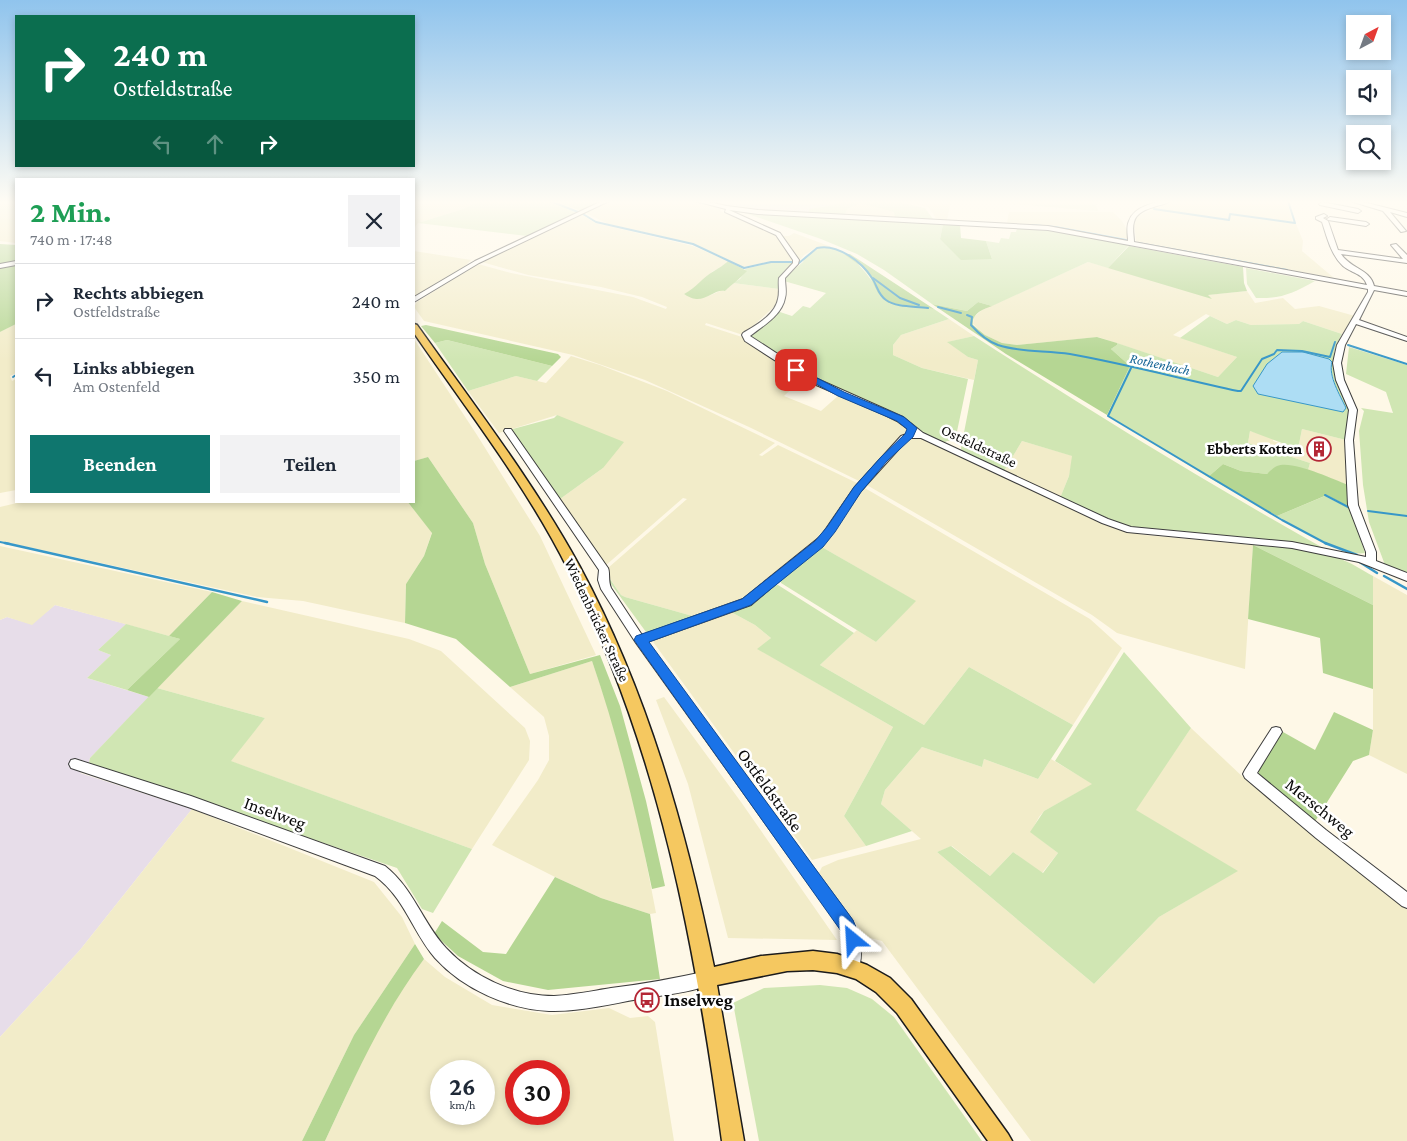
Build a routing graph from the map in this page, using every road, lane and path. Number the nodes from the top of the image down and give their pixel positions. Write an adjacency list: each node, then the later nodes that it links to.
1 (493, 254): 11 (street)
2 (792, 254): 16 (street)
3 (1191, 254): 9 (street)
4 (1337, 254): 9 (street)
5 (1356, 254): 6 (street)
6 (1407, 260)
7 (15, 263): 8 (street)
8 (0, 266)
9 (1372, 288): 10 (street); 12 (street)
10 (1407, 294)
11 (415, 299)
12 (1355, 321): 14 (street); 17 (street)
13 (415, 328): 24 (main road, Wiedenbrücker Straße)
14 (1407, 338)
15 (508, 430): 19 (street, Ostfeldstraße)
16 (911, 432): 17 (street, Ostfeldstraße); 19 (street)
17 (1371, 563): 18 (street)
18 (1407, 578)
19 (640, 640): 23 (street, Ostfeldstraße)
20 (1276, 732): 22 (street, Merschweg)
21 (75, 764): 24 (street, Inselweg)
22 (1407, 901)
23 (852, 967): 24 (main road); 26 (main road)
24 (708, 978): 25 (main road, Wiedenbrücker Straße)
25 (733, 1141)
26 (1001, 1141)

